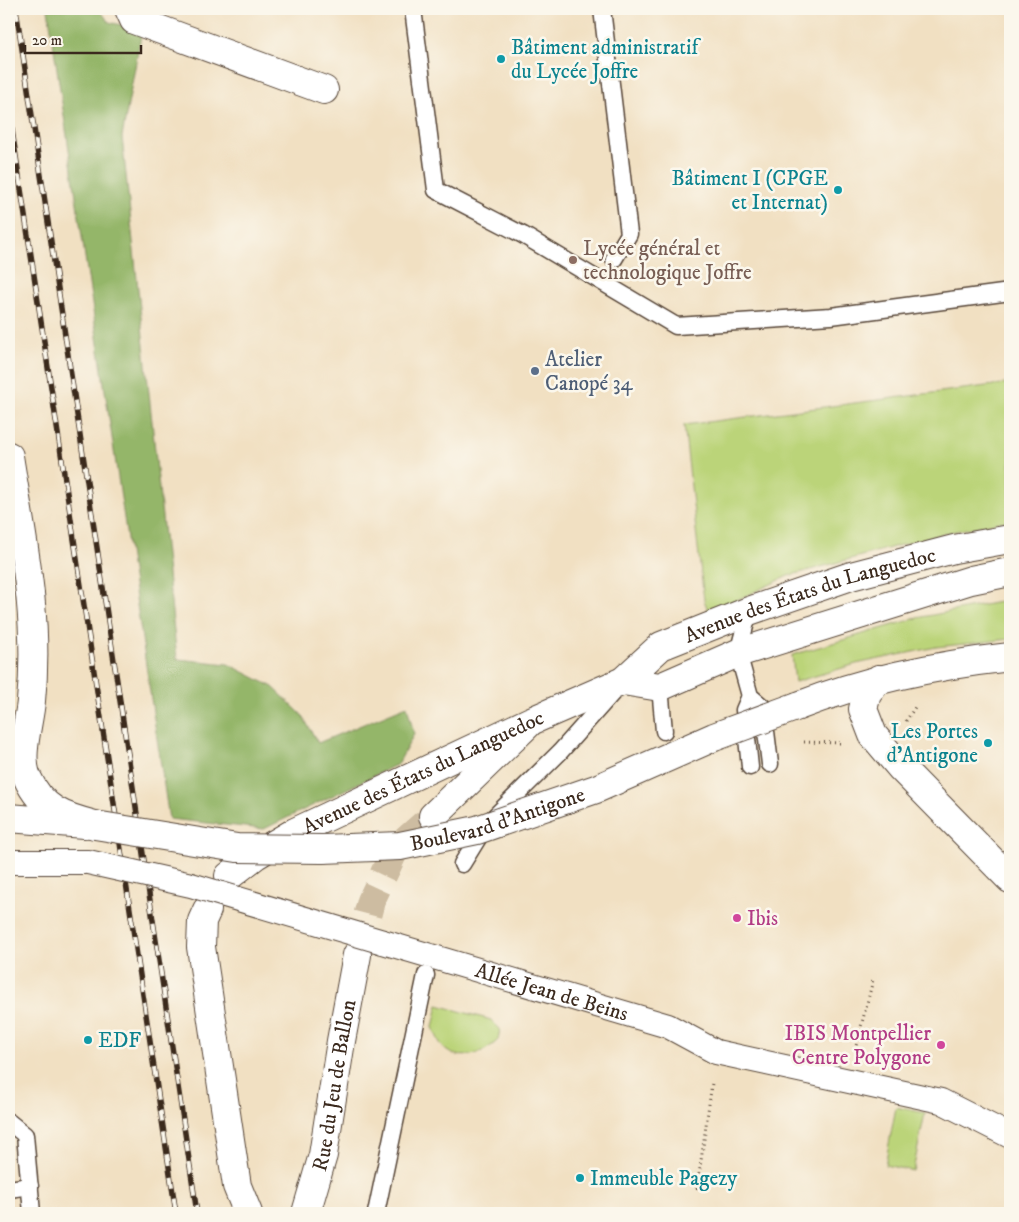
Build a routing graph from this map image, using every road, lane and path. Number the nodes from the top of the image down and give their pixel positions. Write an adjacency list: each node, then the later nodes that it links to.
1 (129, 9): 4 (street)
2 (413, 9): 6 (lane)
3 (602, 9): 5 (lane)
4 (324, 90)
5 (614, 259)
6 (1010, 292)
7 (9, 456): 23 (street)
8 (1010, 538): 10 (street, Avenue des États du Languedoc)
9 (1010, 572): 11 (street, Avenue des États du Languedoc)
10 (749, 611): 11 (lane); 14 (street, Avenue des États du Languedoc)
11 (738, 653): 15 (street, Avenue des États du Languedoc); 16 (lane)
12 (1010, 657): 13 (street, Boulevard d'Antigone)
13 (879, 679): 23 (street, Boulevard d'Antigone, bridge); 27 (street)
14 (624, 681): 15 (street); 17 (street, Avenue des États du Languedoc); 25 (lane)
15 (660, 688): 18 (lane)
16 (750, 696): 19 (lane); 20 (lane)
17 (531, 721): 21 (street); 26 (street, Avenue des États du Languedoc)
18 (664, 731)
19 (770, 764)
20 (750, 767)
21 (432, 816)
22 (9, 818): 23 (street)
23 (95, 825)
24 (9, 862): 33 (street, Allée Jean de Beins, bridge)
25 (462, 864)
26 (229, 876)
27 (1010, 879)
28 (207, 910): 40 (street)
29 (357, 955): 41 (street, Rue du Jeu de Ballon)
30 (426, 975): 42 (lane)
31 (873, 980): 32 (path)
32 (854, 1051)
33 (716, 1052): 35 (street, Allée Jean de Beins); 37 (path)
34 (9, 1122): 36 (lane)
35 (1010, 1136)
36 (30, 1186): 38 (lane); 39 (lane)
37 (697, 1188)
38 (9, 1189)
39 (32, 1213)
40 (248, 1213)
41 (306, 1213)
42 (376, 1213)

